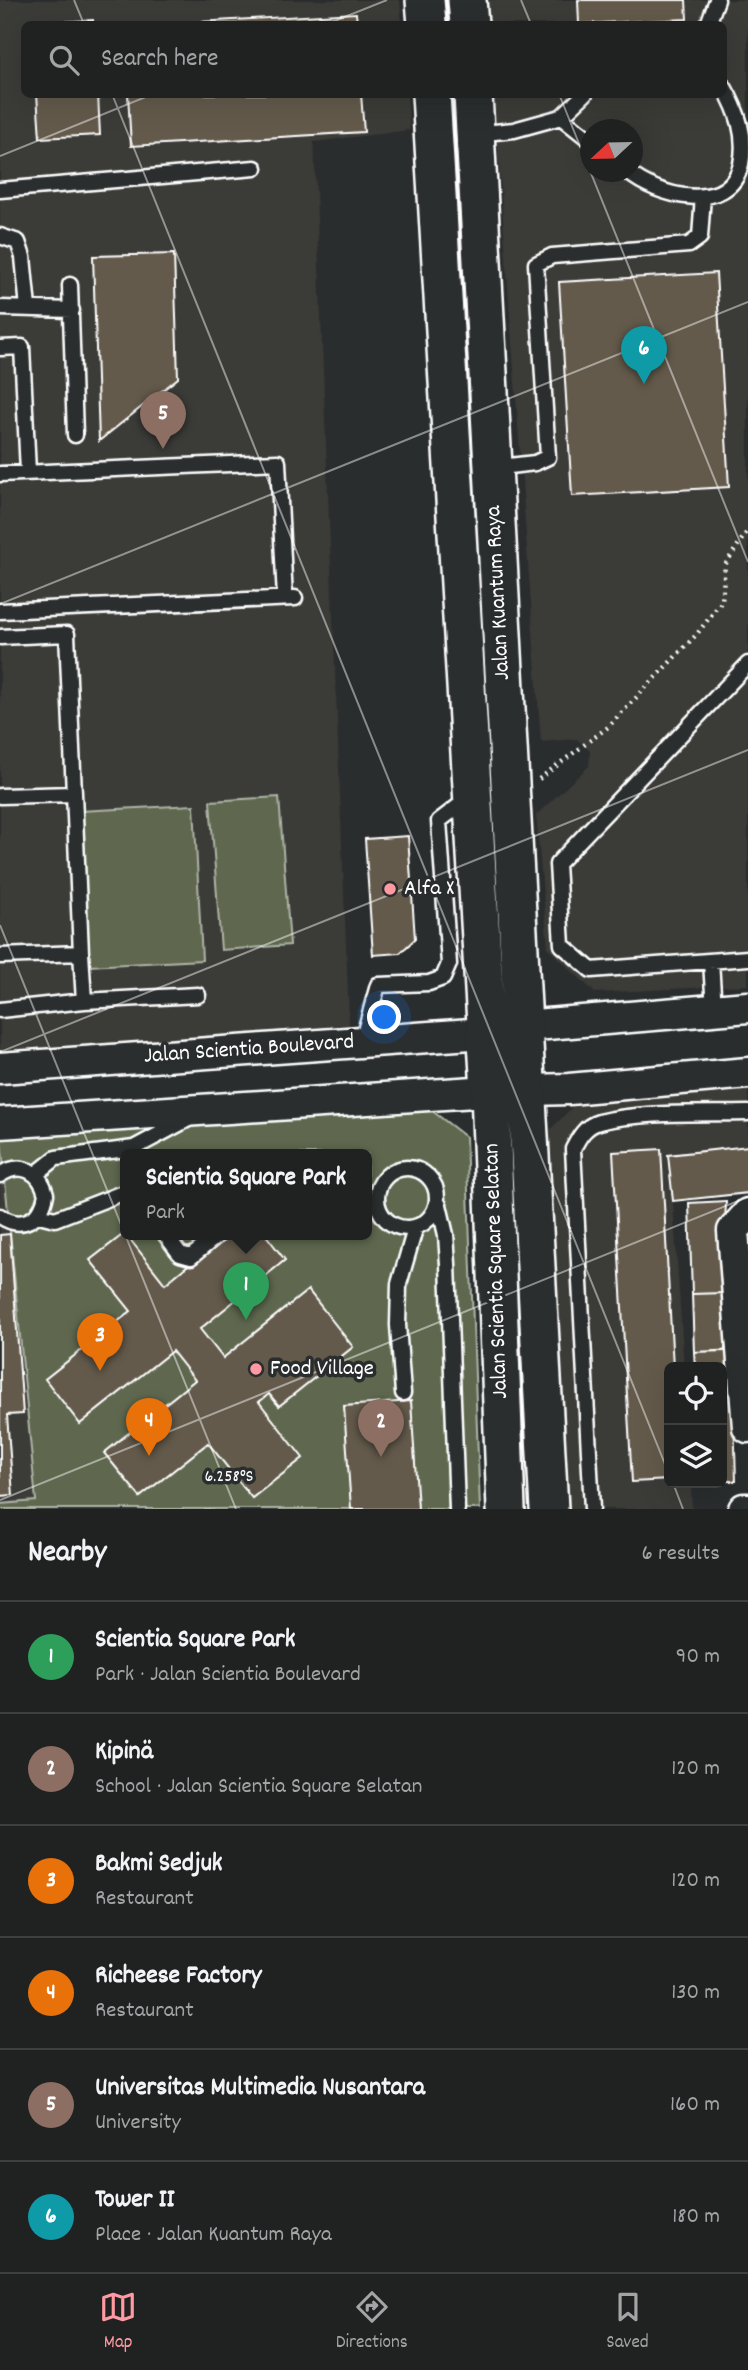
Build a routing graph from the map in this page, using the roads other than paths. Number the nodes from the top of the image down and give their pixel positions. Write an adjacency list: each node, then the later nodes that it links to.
1 (425, 0): 4 (street)
2 (467, 0): 5 (street)
3 (717, 0): 6 (lane)
4 (427, 21)
5 (469, 21)
6 (709, 21)
7 (727, 94): 17 (lane)
8 (431, 98): 35 (street, Jalan Kuantum Raya)
9 (472, 98): 13 (street, Jalan Kuantum Raya)
10 (581, 98): 11 (lane)
11 (561, 117): 12 (lane); 13 (lane)
12 (580, 132)
13 (475, 134): 25 (street, Jalan Kuantum Raya)
14 (255, 168): 16 (lane)
15 (642, 182): 17 (lane)
16 (0, 190)
17 (703, 196): 25 (lane)
18 (0, 236): 20 (lane)
19 (71, 285): 22 (lane)
20 (28, 307): 21 (lane); 22 (lane)
21 (0, 309)
22 (72, 310): 24 (lane)
23 (0, 348): 26 (lane)
24 (75, 435)
25 (493, 468): 45 (street, Jalan Kuantum Raya)
26 (28, 472): 27 (lane); 28 (lane)
27 (0, 474)
28 (35, 609): 29 (lane); 30 (lane)
29 (0, 611)
30 (36, 635): 31 (lane); 33 (lane)
31 (0, 637)
32 (748, 664): 39 (lane)
33 (74, 794): 34 (lane); 36 (lane)
34 (0, 796)
35 (472, 796): 46 (street, Jalan Kuantum Raya); 47 (lane)
36 (81, 953): 37 (lane); 41 (lane)
37 (0, 956)
38 (748, 958): 39 (lane)
39 (711, 961): 44 (lane)
40 (198, 995): 41 (lane)
41 (84, 1001): 43 (lane)
42 (748, 1007): 44 (street, Jalan Scientia Boulevard)
43 (0, 1010)
44 (714, 1010): 45 (street, Jalan Scientia Boulevard)
45 (523, 1026): 46 (street, Jalan Scientia Boulevard); 51 (street, Jalan Kuantum Raya)
46 (485, 1033): 47 (street, Jalan Scientia Boulevard); 50 (street, Jalan Scientia Square Selatan)
47 (362, 1042): 48 (street, Jalan Scientia Boulevard)
48 (0, 1068)
49 (748, 1073): 51 (street)
50 (489, 1091): 51 (street); 52 (street); 71 (street, Jalan Scientia Square Selatan)
51 (527, 1092): 72 (street, Jalan Scientia Square Selatan)
52 (202, 1110): 54 (street); 55 (lane)
53 (748, 1113): 73 (lane)
54 (0, 1123)
55 (126, 1149)
56 (120, 1150): 57 (lane)
57 (36, 1174): 58 (lane); 62 (lane)
58 (0, 1175)
59 (372, 1188): 61 (lane); 65 (lane)
60 (120, 1194): 62 (lane)
61 (439, 1205): 65 (lane); 70 (lane)
62 (39, 1215): 63 (lane)
63 (0, 1216)
64 (741, 1223): 69 (street)
65 (415, 1229): 68 (lane)
66 (170, 1240): 67 (lane)
67 (212, 1240)
68 (403, 1393)
69 (748, 1427)
70 (457, 1509)
71 (506, 1509)
72 (550, 1509)
73 (592, 1509)

